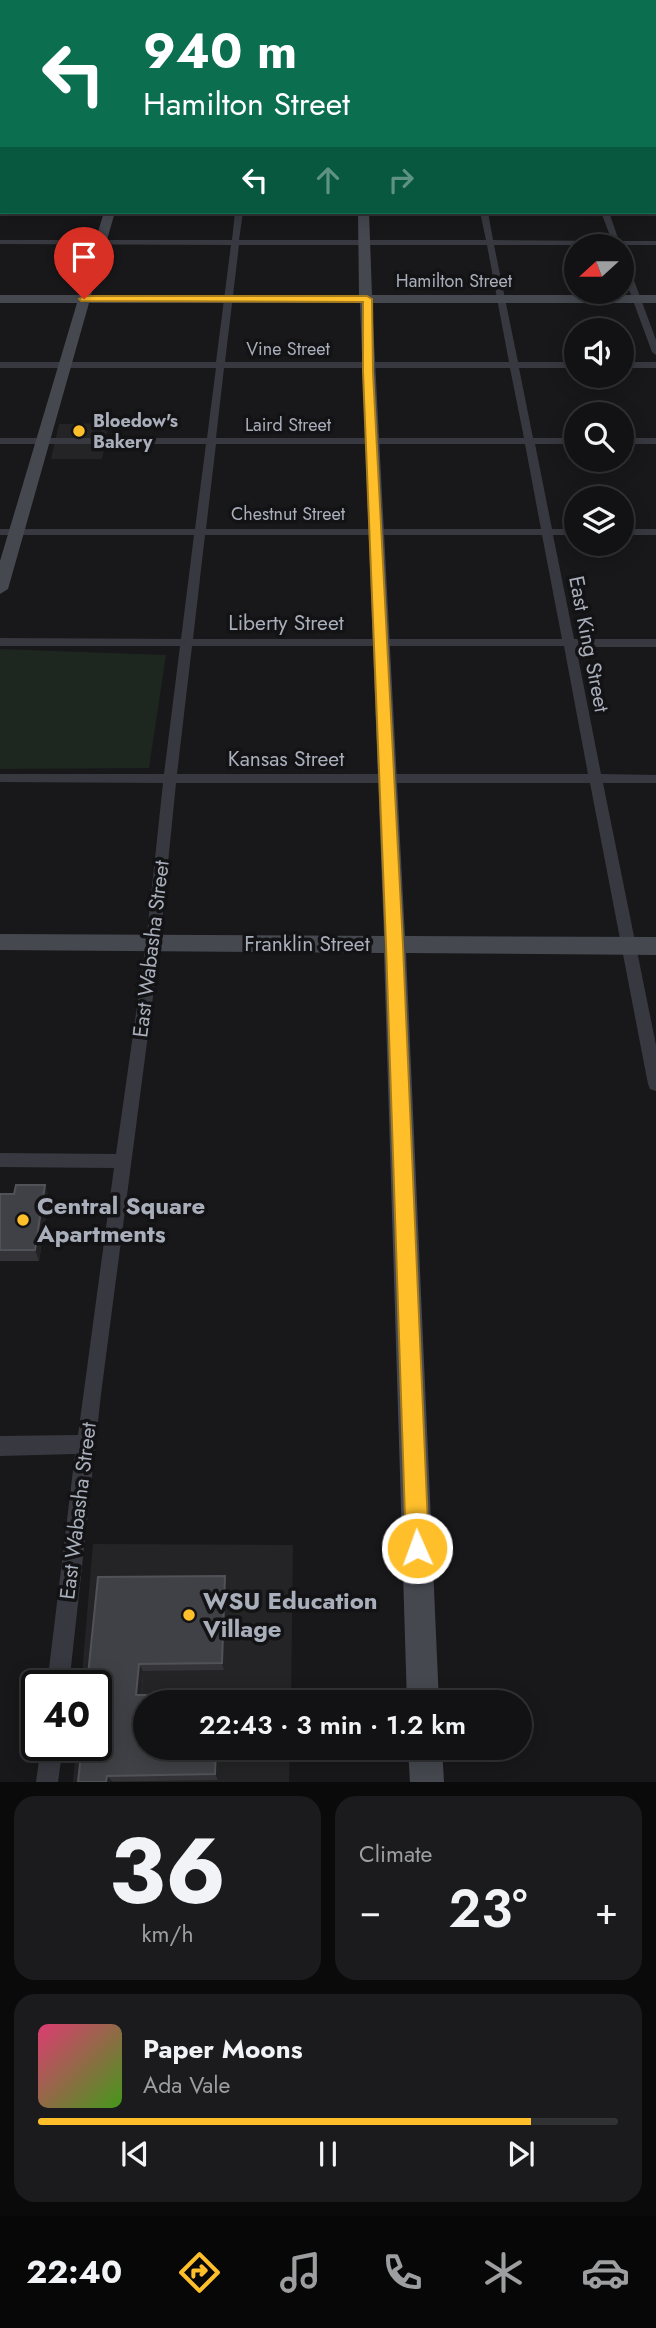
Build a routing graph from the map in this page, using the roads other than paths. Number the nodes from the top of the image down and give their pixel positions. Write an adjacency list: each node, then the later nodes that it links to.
1 (108, 214): 9 (street)
2 (239, 214): 8 (street, East Wabasha Street)
3 (363, 214): 10 (street)
4 (484, 214): 11 (street, East King Street)
5 (607, 214): 6 (street)
6 (613, 234)
7 (0, 242): 9 (street)
8 (235, 242): 9 (street); 10 (street); 18 (street, East Wabasha Street)
9 (100, 243): 17 (street)
10 (365, 243): 11 (street); 19 (street)
11 (491, 243): 13 (street); 20 (street, East King Street)
12 (656, 243): 14 (street)
13 (564, 244)
14 (634, 244)
15 (634, 291): 21 (street)
16 (0, 299): 17 (street, Hamilton Street)
17 (84, 299): 18 (street, Hamilton Street); 25 (street)
18 (230, 299): 19 (street, Hamilton Street); 26 (street, East Wabasha Street)
19 (367, 299): 20 (street, Hamilton Street); 27 (street)
20 (502, 299): 21 (street, Hamilton Street); 28 (street, East King Street)
21 (637, 299): 22 (street, Hamilton Street); 23 (street)
22 (656, 299)
23 (656, 352)
24 (0, 365): 25 (street, Vine Street)
25 (65, 365): 26 (street, Vine Street); 33 (street)
26 (222, 365): 27 (street, Vine Street); 34 (street, East Wabasha Street)
27 (368, 365): 28 (street, Vine Street); 35 (street)
28 (515, 365): 29 (street, Vine Street); 36 (street, East King Street)
29 (564, 365)
30 (634, 365): 31 (street)
31 (656, 365)
32 (0, 441): 33 (street, Laird Street)
33 (43, 441): 34 (street, Laird Street); 41 (street)
34 (210, 441): 35 (street, Laird Street); 42 (street, East Wabasha Street)
35 (373, 441): 36 (street, Laird Street); 43 (street)
36 (530, 441): 37 (street, Laird Street); 44 (street, East King Street)
37 (564, 441)
38 (634, 441): 39 (street)
39 (656, 441)
40 (0, 532): 41 (street, Chestnut Street)
41 (17, 532): 42 (street, Chestnut Street); 48 (street)
42 (202, 532): 43 (street, Chestnut Street); 50 (street, East Wabasha Street)
43 (376, 532): 44 (street, Chestnut Street); 51 (street)
44 (548, 532): 45 (street, Chestnut Street); 52 (street, East King Street)
45 (564, 532)
46 (634, 532): 47 (street)
47 (656, 532)
48 (0, 589)
49 (0, 642): 50 (street, Liberty Street)
50 (187, 642): 51 (street, Liberty Street); 55 (street, East Wabasha Street)
51 (382, 643): 52 (street, Liberty Street); 56 (street)
52 (569, 643): 53 (street, Liberty Street); 57 (street, East King Street)
53 (656, 643)
54 (0, 778): 55 (street, Kansas Street)
55 (170, 778): 56 (street, Kansas Street); 60 (street, East Wabasha Street)
56 (386, 779): 57 (street, Kansas Street); 61 (street)
57 (596, 779): 58 (street, Kansas Street); 62 (street, East King Street)
58 (656, 779)
59 (0, 942): 60 (street, Franklin Street)
60 (153, 943): 61 (street, Franklin Street); 66 (street, East Wabasha Street)
61 (395, 945): 62 (street, Franklin Street); 70 (street)
62 (629, 946): 63 (street, Franklin Street); 64 (street, East King Street)
63 (656, 946)
64 (656, 1084)
65 (0, 1160): 66 (street)
66 (122, 1161): 67 (street, East Wabasha Street)
67 (86, 1444): 68 (street); 69 (street, East Wabasha Street)
68 (0, 1446)
69 (60, 1670)
70 (424, 1690)
71 (426, 1760): 74 (street)
72 (50, 1761): 73 (street)
73 (47, 1782)
74 (427, 1782)

